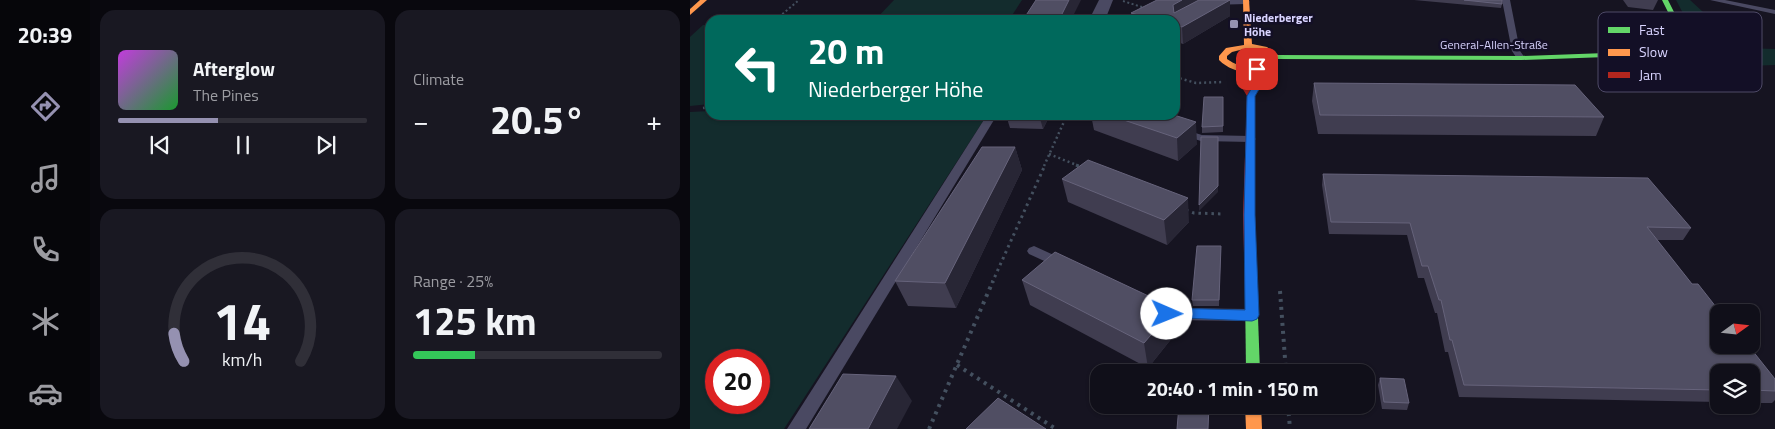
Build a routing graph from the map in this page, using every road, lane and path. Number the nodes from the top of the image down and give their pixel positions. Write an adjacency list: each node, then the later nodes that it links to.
1 (704, 0): 11 (street)
2 (799, 0): 14 (path)
3 (1106, 0): 15 (street)
4 (1120, 0): 10 (path)
5 (1506, 0): 19 (lane)
6 (1665, 0): 12 (street, General-Allen-Straße)
7 (1714, 0): 13 (lane)
8 (1246, 1): 9 (lane); 16 (street)
9 (1210, 6)
10 (1147, 8)
11 (690, 12)
12 (1671, 12)
13 (1775, 12)
14 (781, 15)
15 (1099, 15)
16 (1248, 46): 18 (street, General-Allen-Straße); 20 (street)
17 (1598, 56): 19 (street, General-Allen-Straße)
18 (1275, 57): 19 (street, General-Allen-Straße); 21 (street)
19 (1521, 58)
20 (1244, 69): 21 (street); 21 (street)
21 (1256, 82): 25 (street)
22 (989, 120): 38 (lane)
23 (1065, 120): 26 (path)
24 (1173, 129): 25 (lane)
25 (1251, 139): 29 (street)
26 (1049, 154): 27 (path); 35 (path)
27 (1085, 169)
28 (1185, 210): 29 (path)
29 (1249, 215): 33 (street)
30 (1034, 251): 31 (lane)
31 (1078, 272)
32 (1149, 305): 33 (lane)
33 (1252, 315): 34 (street)
34 (1253, 364)
35 (957, 365): 39 (path); 40 (path)
36 (1254, 414): 41 (street)
37 (1289, 414): 42 (path)
38 (796, 429)
39 (929, 429)
40 (1056, 429)
41 (1254, 429)
42 (1290, 429)

